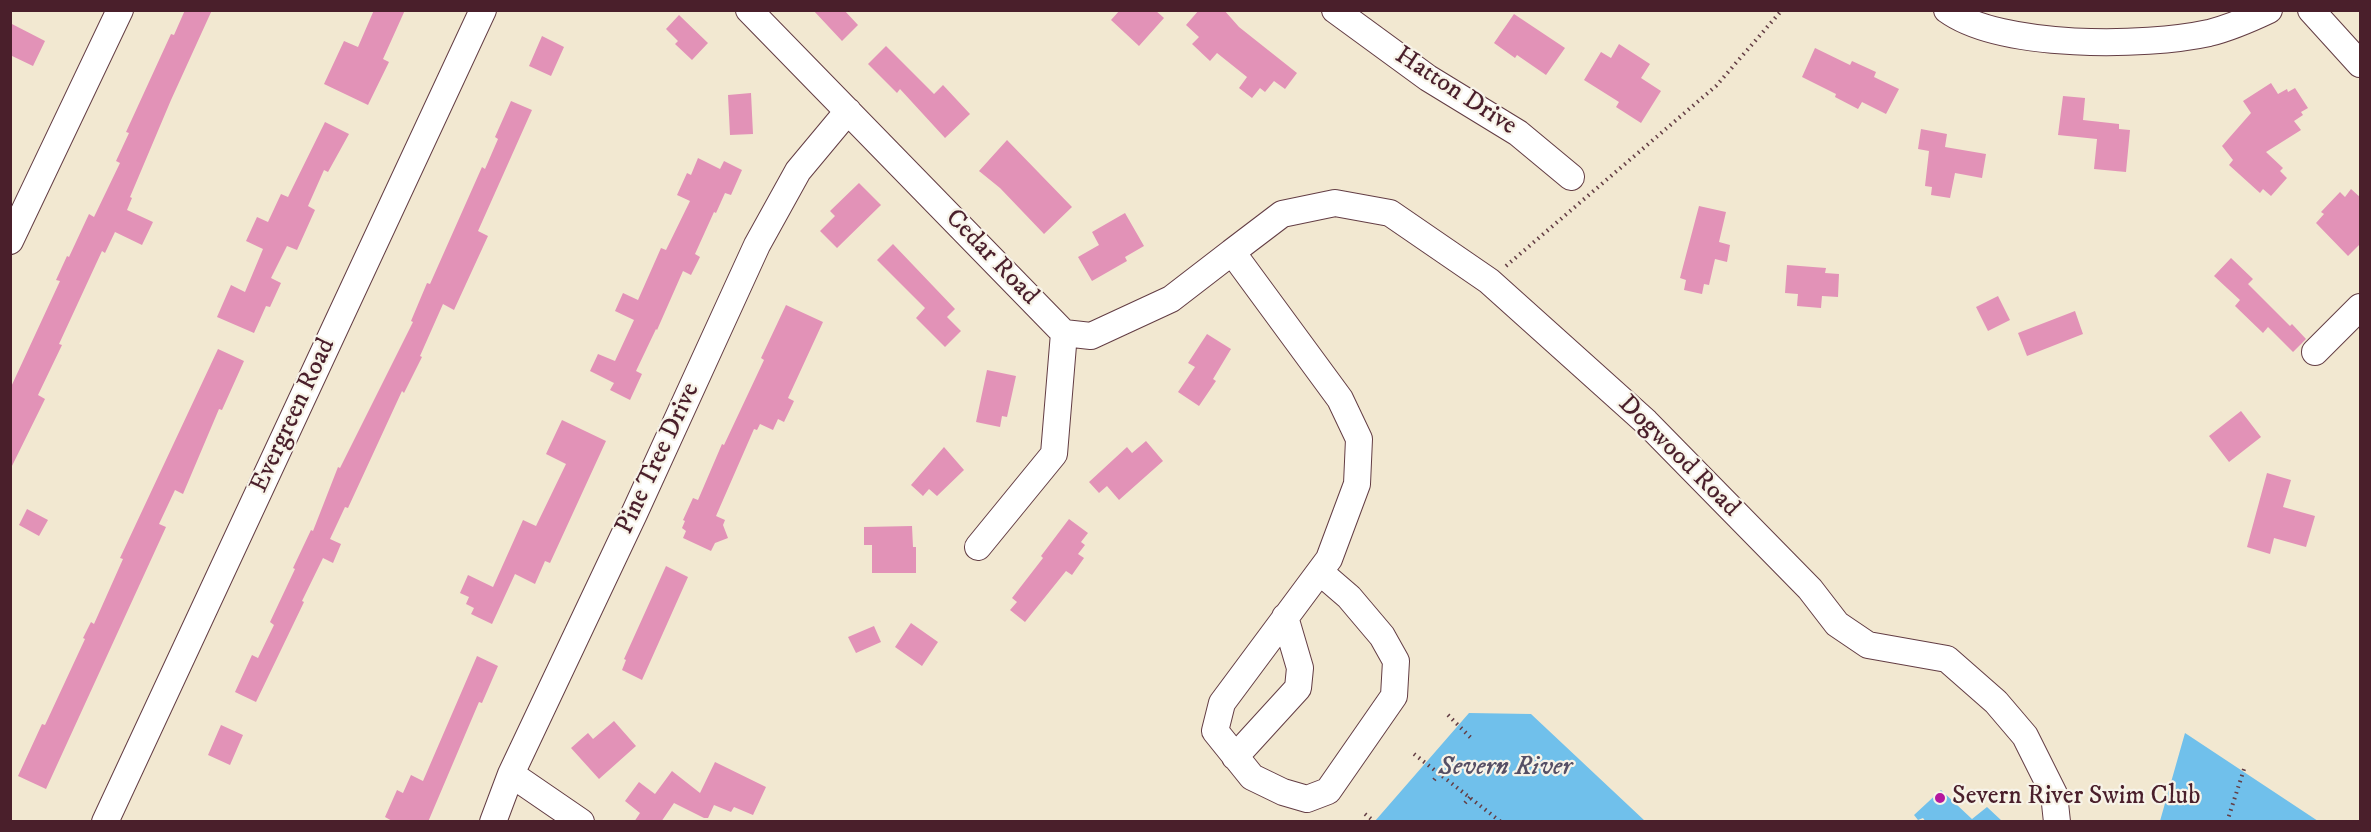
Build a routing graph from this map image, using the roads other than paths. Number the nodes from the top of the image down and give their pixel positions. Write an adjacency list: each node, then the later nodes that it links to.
1 (483, 10): 21 (street, Evergreen Road)
2 (749, 10): 9 (street, Cedar Road)
3 (1335, 10): 10 (street, Hatton Drive)
4 (1947, 10): 5 (street)
5 (2269, 10)
6 (2311, 10): 8 (street)
7 (113, 13): 11 (street)
8 (2361, 63)
9 (848, 111): 14 (street, Cedar Road); 20 (street, Pine Tree Drive)
10 (1571, 177)
11 (10, 241)
12 (1232, 252): 14 (street, Dogwood Road); 17 (street); 24 (street, Dogwood Road)
13 (2361, 307): 15 (street)
14 (1064, 333): 16 (street)
15 (2315, 352)
16 (978, 547)
17 (1320, 572): 18 (street); 19 (street)
18 (1286, 618): 19 (street); 19 (street)
19 (1235, 757)
20 (511, 774): 22 (street, Pine Tree Drive); 23 (street)
21 (105, 822)
22 (493, 822)
23 (581, 822)
24 (2057, 822)

